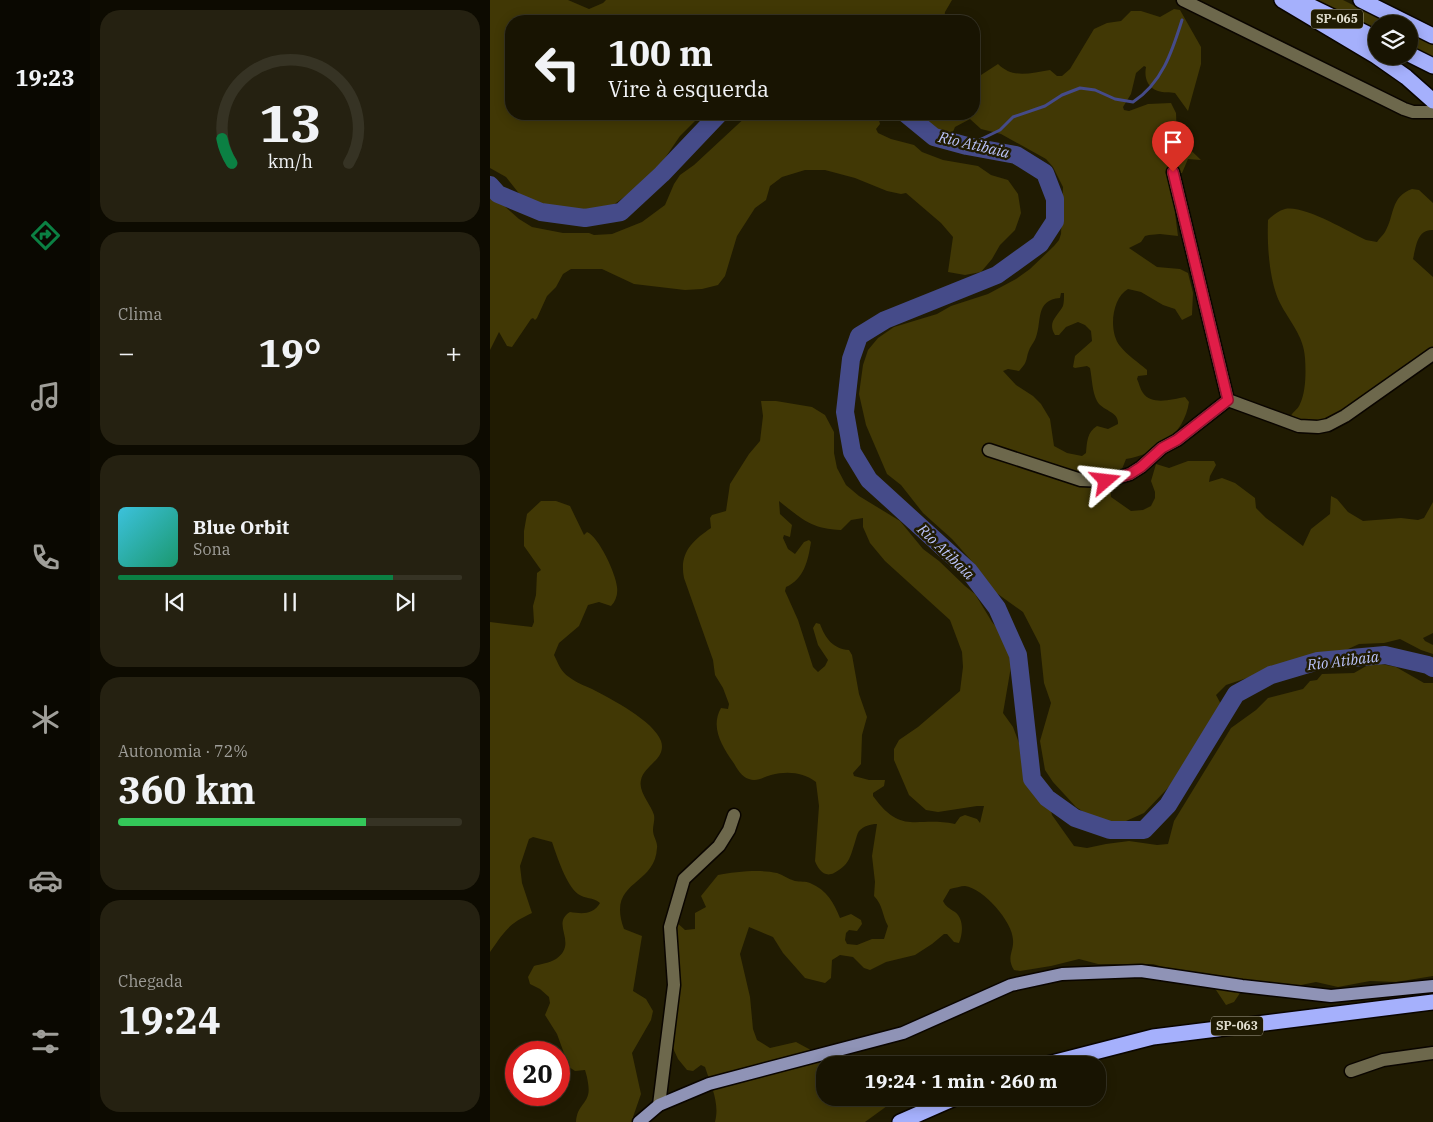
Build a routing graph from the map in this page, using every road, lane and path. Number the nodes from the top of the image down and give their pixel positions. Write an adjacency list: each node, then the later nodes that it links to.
1 (1183, 0): 14 (street)
2 (1282, 0): 9 (highway)
3 (1298, 0): 7 (highway, SP-065)
4 (1361, 0): 6 (highway, SP-065)
5 (1365, 0): 6 (highway)
6 (1386, 12): 8 (highway, SP-065)
7 (1368, 34)
8 (1433, 36)
9 (1368, 51)
10 (1418, 58): 12 (highway)
11 (1390, 65): 13 (highway)
12 (1433, 66)
13 (1433, 101)
14 (1433, 112)
15 (1173, 172): 17 (street)
16 (1433, 354): 17 (street)
17 (1228, 400): 18 (street)
18 (989, 450)
19 (734, 815): 25 (street)
20 (1433, 986): 25 (main road)
21 (1433, 1002): 23 (highway, SP-063)
22 (1433, 1053): 24 (street)
23 (1080, 1056)
24 (1351, 1071)
25 (660, 1105): 27 (main road)
26 (937, 1106): 28 (highway)
27 (639, 1122)
28 (900, 1122)

